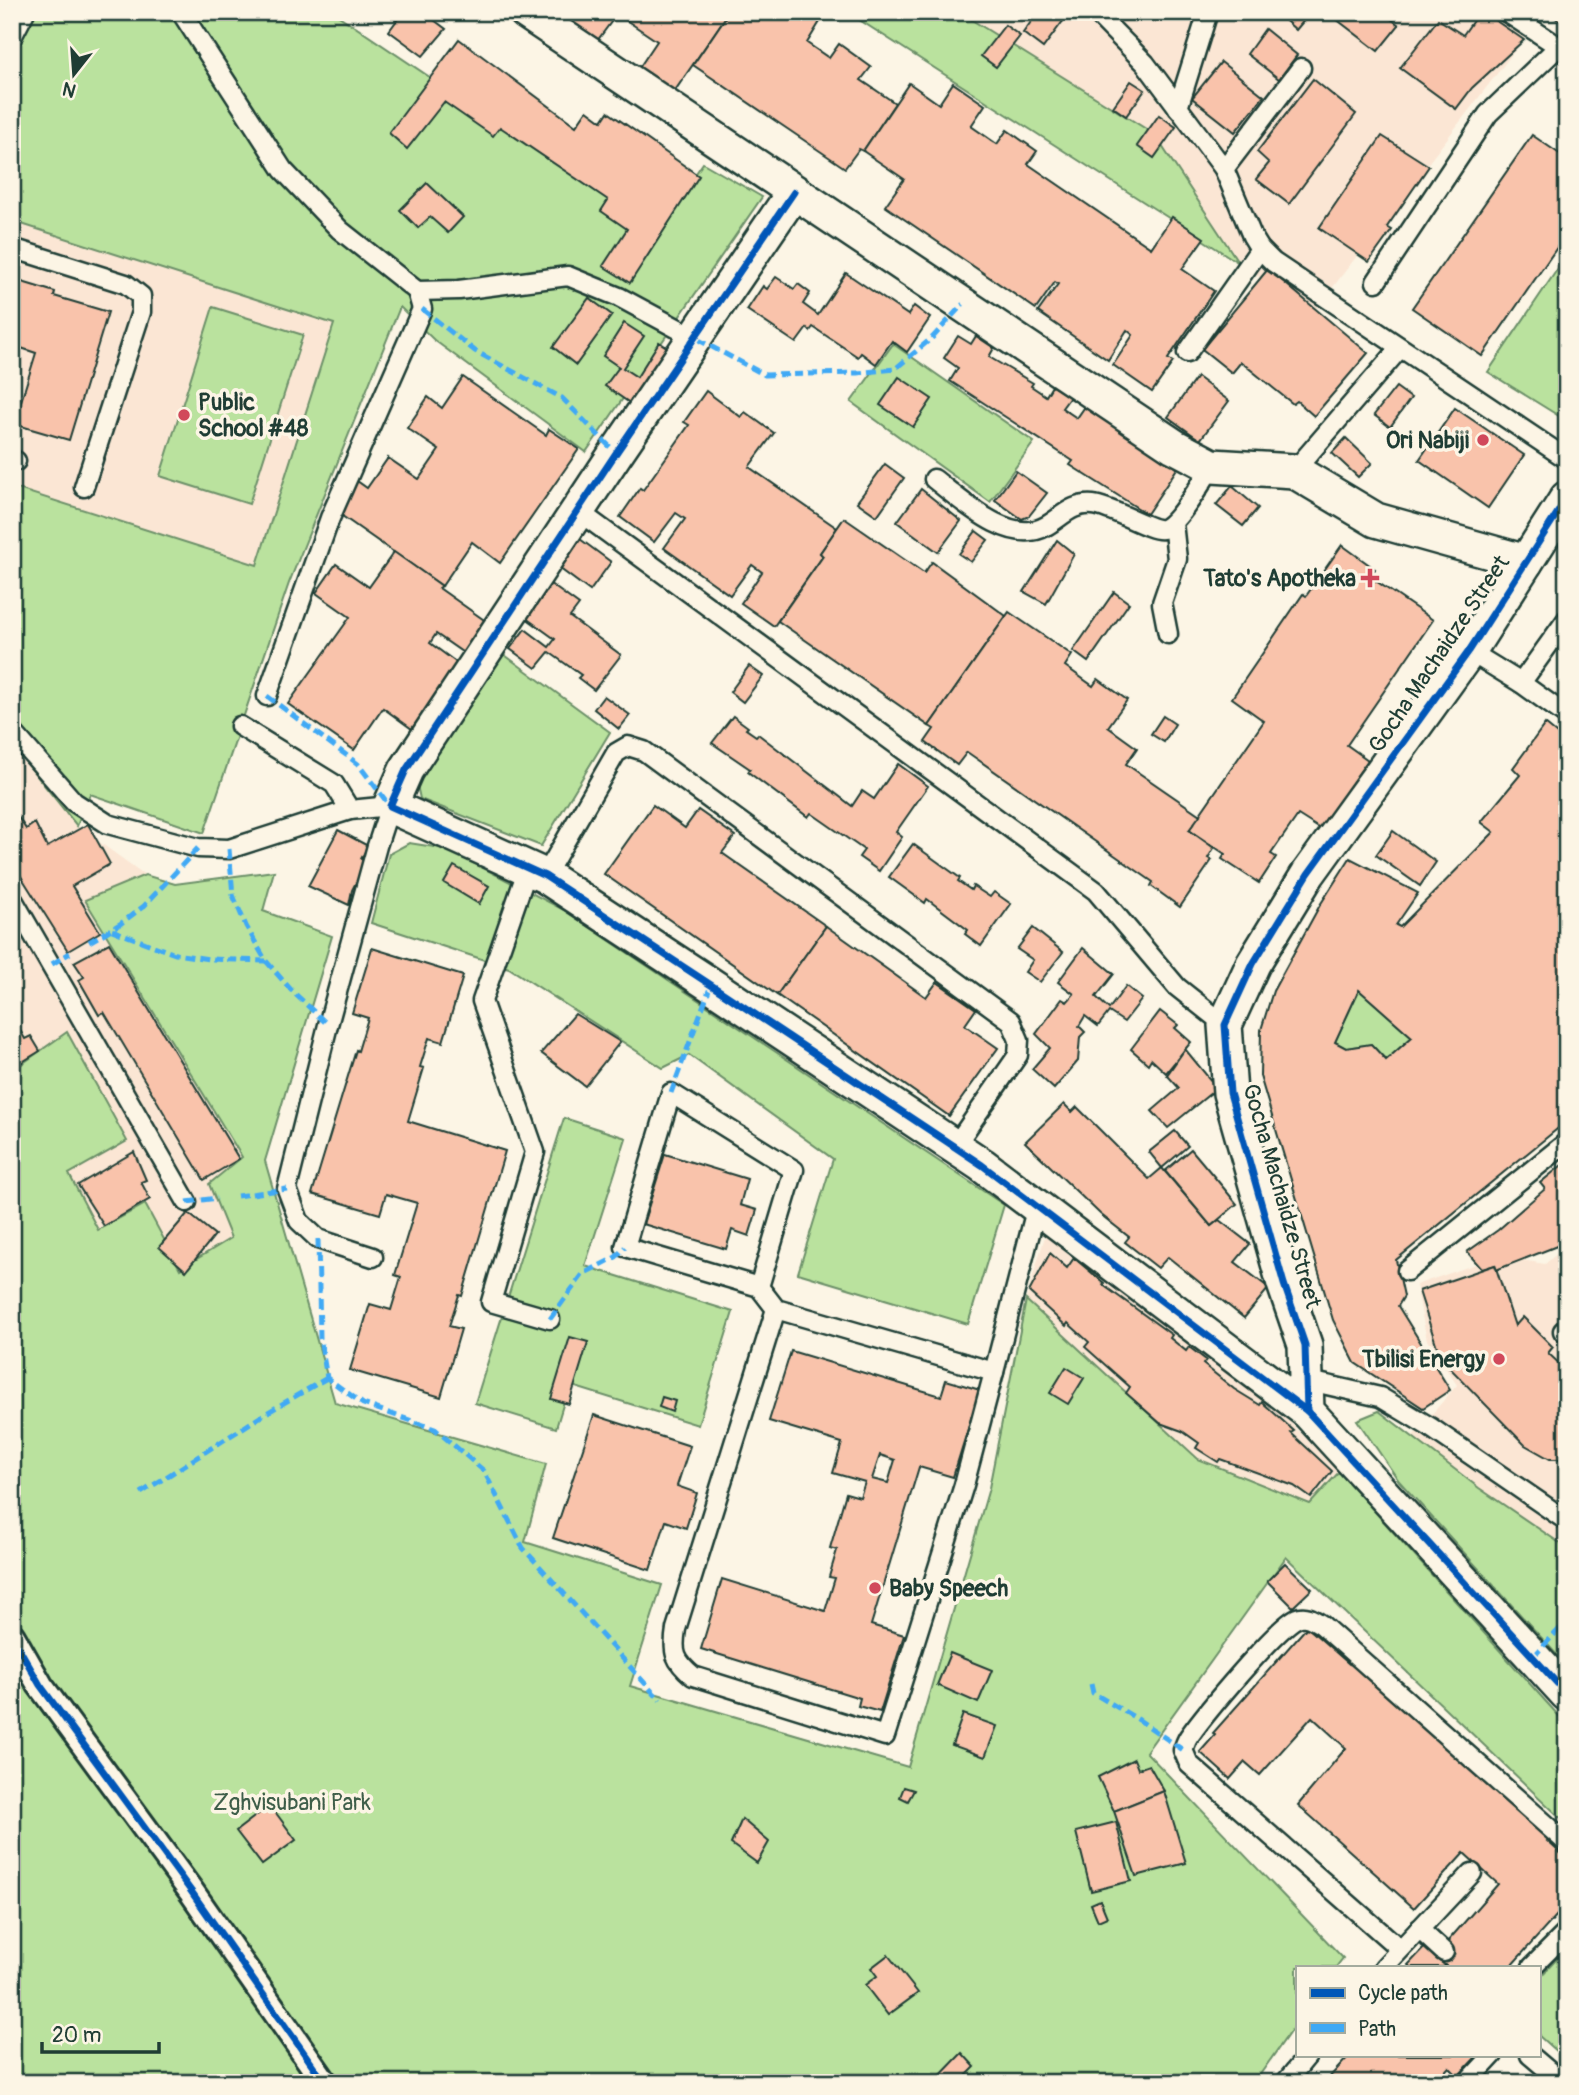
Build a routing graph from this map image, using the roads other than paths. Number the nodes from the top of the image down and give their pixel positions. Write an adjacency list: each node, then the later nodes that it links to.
1 (25, 12): 7 (lane)
2 (181, 12): 16 (lane)
3 (526, 12): 12 (street)
4 (1095, 12): 10 (lane)
5 (1208, 12): 10 (lane)
6 (1506, 12): 8 (lane)
7 (12, 37)
8 (1563, 50): 15 (lane)
9 (1301, 68): 11 (lane)
10 (1178, 108): 11 (lane)
11 (1224, 169): 14 (lane)
12 (794, 192): 17 (street); 21 (street)
13 (12, 248): 24 (lane)
14 (1260, 249): 18 (lane); 19 (lane)
15 (1376, 282)
16 (417, 292): 17 (lane); 33 (lane)
17 (696, 339): 26 (street)
18 (1400, 348): 20 (lane); 22 (lane)
19 (1187, 353)
20 (1567, 459)
21 (1212, 466): 22 (street); 27 (lane)
22 (1294, 471): 28 (street)
23 (934, 480): 27 (lane)
24 (84, 487)
25 (1567, 499): 28 (street, Gocha Machaidze Street)
26 (578, 512): 37 (street); 41 (lane)
27 (1173, 523): 30 (lane)
28 (1526, 562): 31 (street, Gocha Machaidze Street)
29 (1567, 619): 32 (lane)
30 (1168, 634)
31 (1469, 651): 32 (lane); 41 (street, Gocha Machaidze Street)
32 (1521, 683): 34 (lane)
33 (267, 695)
34 (1567, 716)
35 (240, 726): 38 (lane)
36 (12, 731): 38 (lane)
37 (390, 806): 38 (lane); 39 (street); 46 (lane)
38 (351, 810)
39 (536, 872): 43 (street); 43 (lane); 50 (lane)
40 (12, 898): 44 (lane)
41 (1225, 1025): 52 (street, Gocha Machaidze Street)
42 (1567, 1142): 47 (lane)
43 (955, 1146): 45 (street)
44 (187, 1202)
45 (1037, 1206): 51 (lane); 52 (street)
46 (373, 1257)
47 (1407, 1271)
48 (759, 1287): 48 (lane); 49 (lane)
49 (776, 1309): 51 (lane); 51 (lane)
50 (550, 1319)
51 (994, 1373)
52 (1306, 1395): 53 (lane); 55 (street)
53 (1567, 1521)
54 (12, 1636): 67 (street)
55 (1567, 1694)
56 (1567, 1843): 60 (lane)
57 (1472, 1873): 58 (lane)
58 (1419, 1929): 60 (lane); 61 (lane)
59 (1567, 1932): 63 (lane)
60 (1400, 1949): 62 (lane)
61 (1444, 1952)
62 (1385, 1966)
63 (1533, 1966)
64 (1307, 2056): 68 (lane)
65 (1492, 2056): 69 (lane)
66 (1531, 2056): 70 (lane)
67 (325, 2083)
68 (1285, 2083)
69 (1467, 2083)
70 (1563, 2083)

